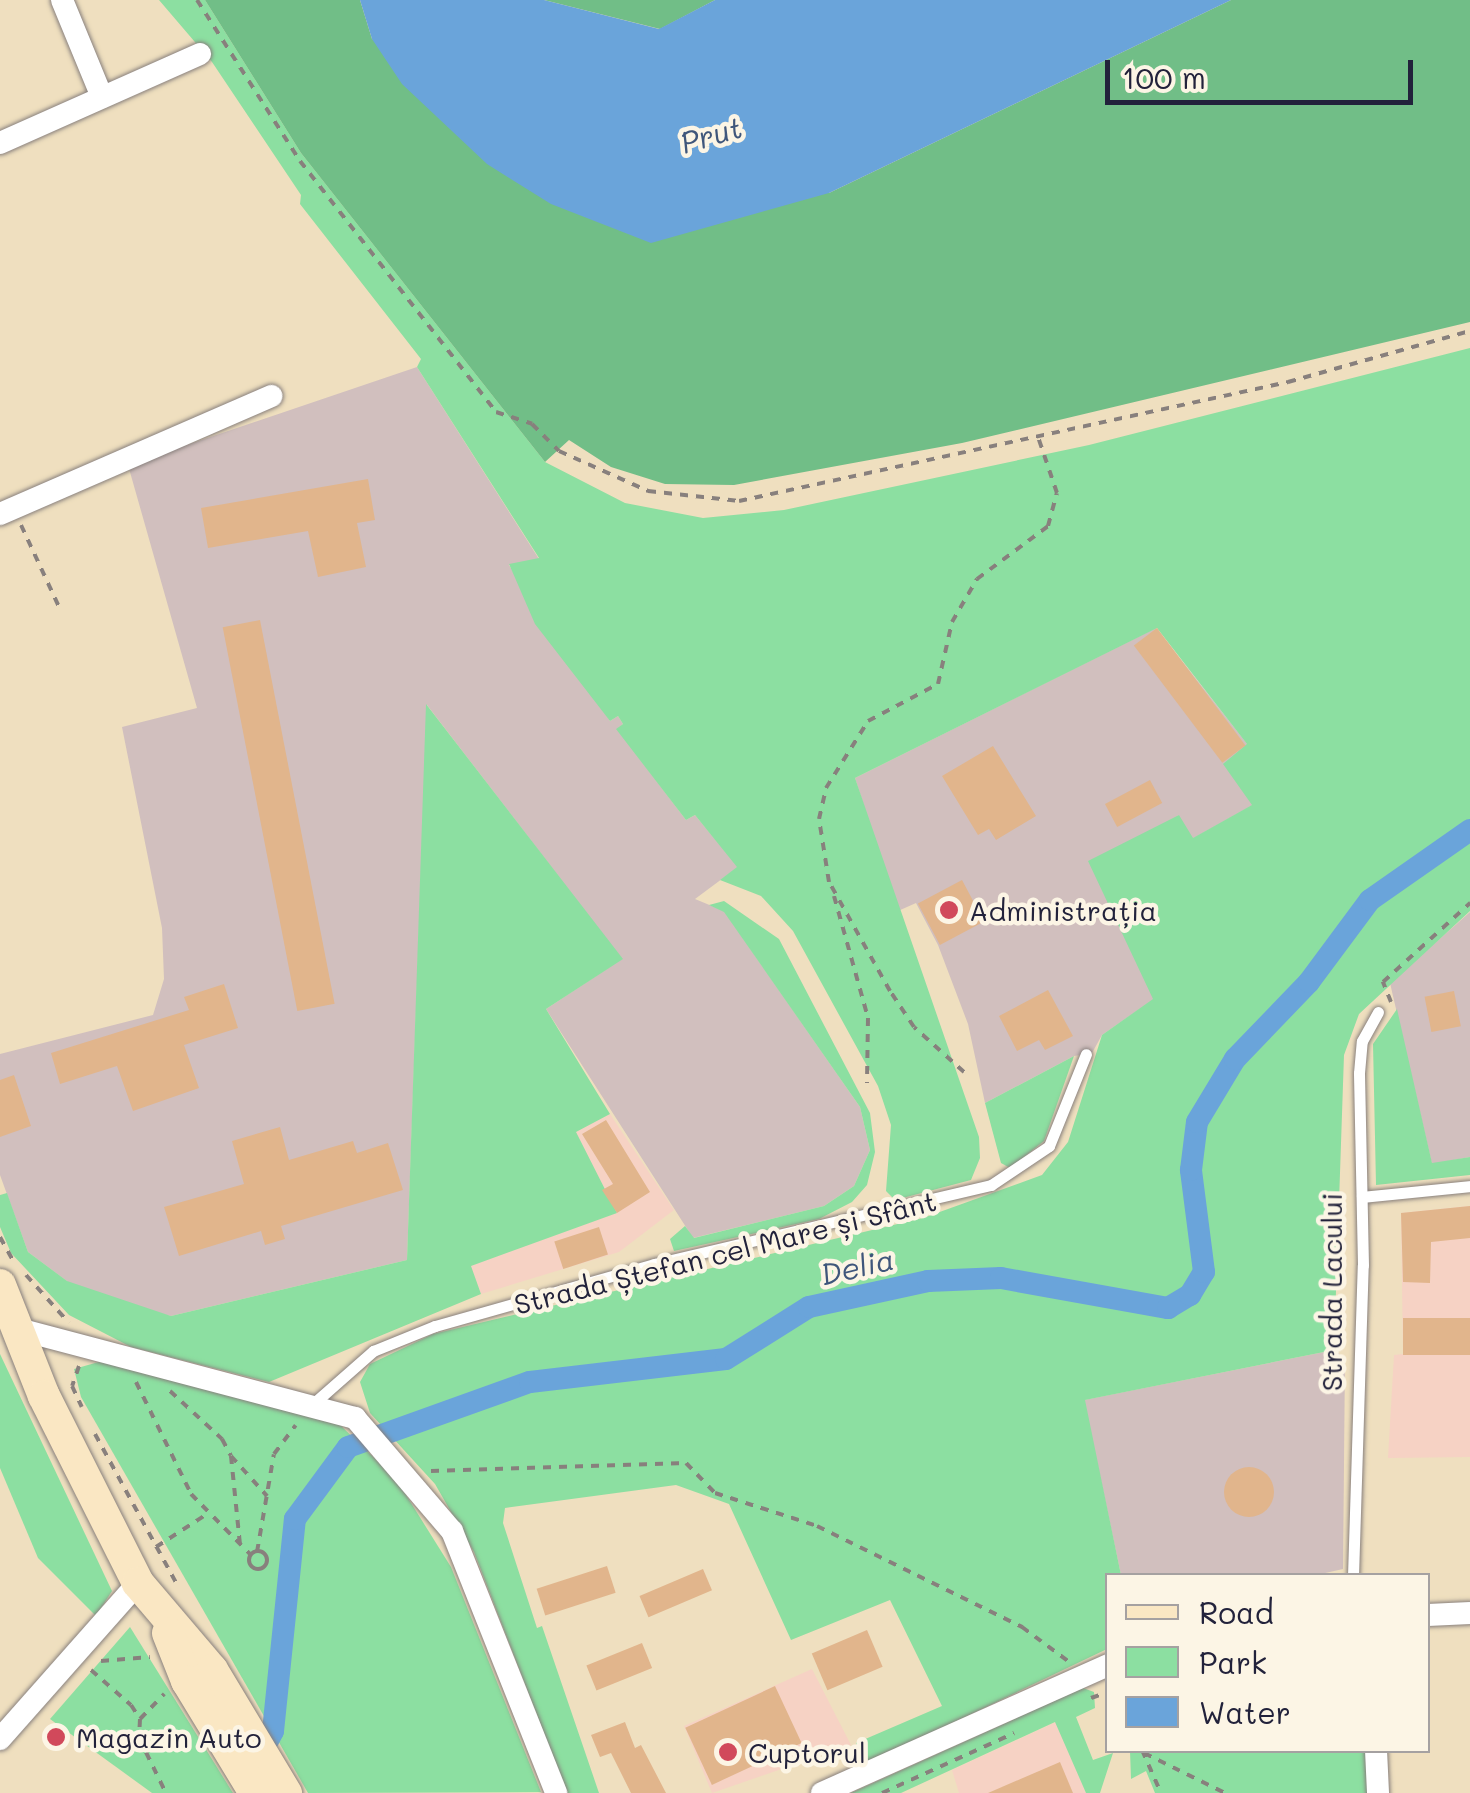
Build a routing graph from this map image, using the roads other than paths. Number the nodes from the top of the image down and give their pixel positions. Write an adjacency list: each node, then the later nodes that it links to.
1 (62, 0): 3 (street)
2 (200, 54): 3 (street)
3 (102, 97): 4 (street)
4 (0, 143)
5 (272, 396): 6 (street)
6 (7, 510)
7 (1378, 1012): 10 (lane, Strada Lacului)
8 (1086, 1054): 13 (lane, Strada Ștefan cel Mare și Sfânt)
9 (1470, 1186): 10 (lane)
10 (1362, 1197): 14 (lane, Strada Lacului)
11 (0, 1285): 12 (main road)
12 (18, 1329): 13 (street); 15 (main road)
13 (314, 1403): 24 (street)
14 (1354, 1573)
15 (138, 1583): 19 (main road); 20 (street)
16 (1470, 1612): 17 (street)
17 (1430, 1615)
18 (1105, 1666): 25 (street)
19 (191, 1679): 22 (main road); 23 (main road)
20 (0, 1739)
21 (1376, 1753): 26 (street)
22 (256, 1793)
23 (286, 1793)
24 (556, 1793)
25 (822, 1793)
26 (1378, 1793)

